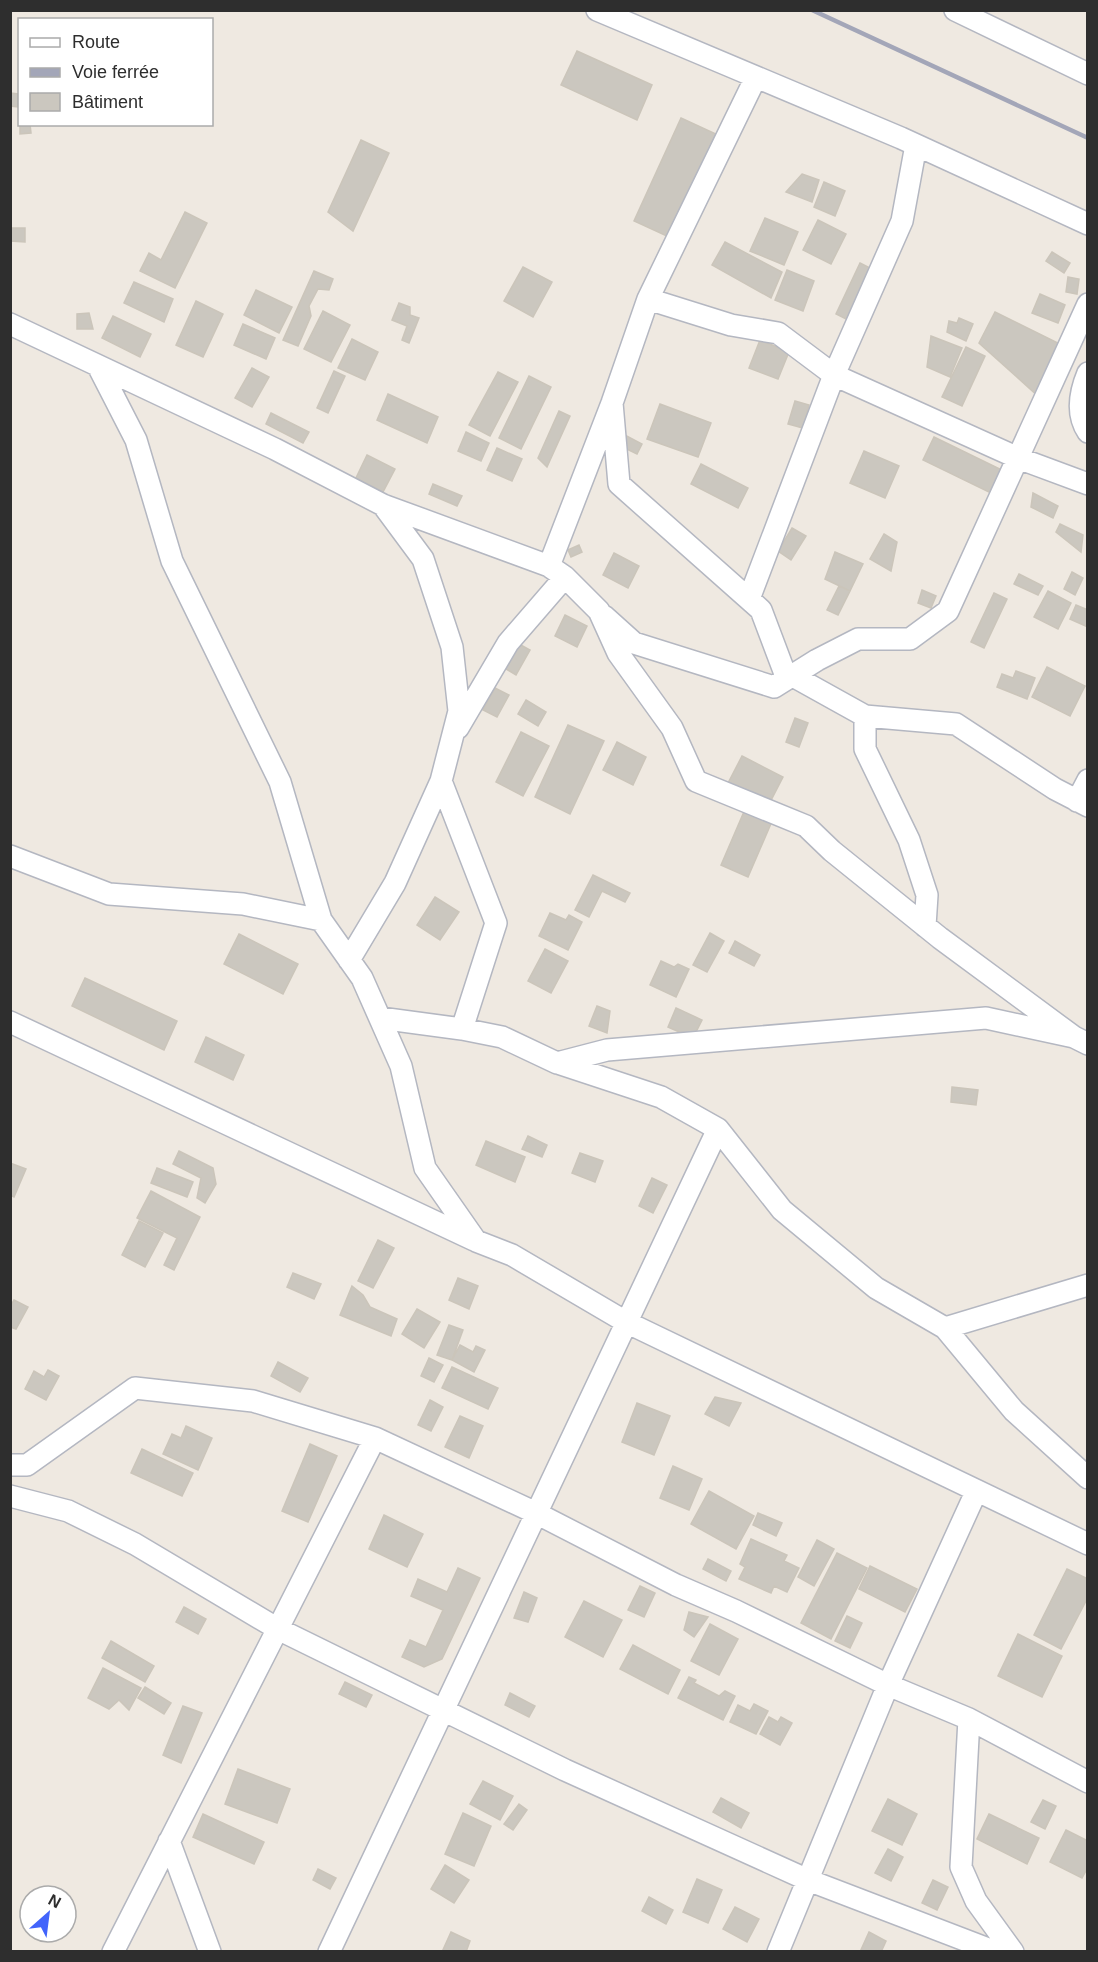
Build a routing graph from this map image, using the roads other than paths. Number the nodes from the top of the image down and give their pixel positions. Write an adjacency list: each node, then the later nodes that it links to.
1 (597, 10): 4 (street)
2 (955, 10): 3 (street)
3 (1088, 74)
4 (756, 77): 5 (street); 7 (street)
5 (916, 145): 6 (street); 12 (street)
6 (1088, 224)
7 (648, 299): 12 (street); 13 (street)
8 (1088, 304): 15 (street)
9 (10, 324): 10 (street)
10 (98, 366): 17 (street); 28 (street)
11 (1088, 373): 14 (street)
12 (834, 375): 15 (street); 19 (street)
13 (612, 403): 18 (street); 19 (street)
14 (1088, 432)
15 (1018, 458): 16 (street); 21 (street)
16 (1088, 484)
17 (383, 505): 18 (street); 23 (street)
18 (557, 572): 20 (street); 23 (street)
19 (749, 599): 21 (street)
20 (599, 611): 21 (street); 29 (street)
21 (792, 675): 22 (street)
22 (866, 716): 26 (street); 29 (street)
23 (452, 740): 25 (street)
24 (1088, 780): 26 (street)
25 (444, 788): 30 (street); 33 (street)
26 (1082, 803)
27 (10, 856): 28 (street)
28 (321, 920): 30 (street)
29 (925, 926): 34 (street)
30 (350, 960): 31 (street)
31 (380, 1018): 33 (street); 37 (street)
32 (10, 1022): 37 (street)
33 (462, 1029): 35 (street)
34 (1081, 1041): 35 (street)
35 (557, 1063): 36 (street)
36 (718, 1129): 39 (street); 40 (street)
37 (476, 1241): 39 (street)
38 (1088, 1285): 40 (street)
39 (626, 1323): 44 (street); 46 (street)
40 (945, 1328): 43 (street)
41 (375, 1438): 42 (street); 46 (street); 48 (street)
42 (10, 1465)
43 (1088, 1478)
44 (976, 1492): 47 (street); 49 (street)
45 (10, 1496): 48 (street)
46 (536, 1513): 49 (street); 50 (street)
47 (1088, 1544)
48 (278, 1629): 50 (street); 53 (street)
49 (888, 1685): 51 (street); 54 (street)
50 (442, 1712): 54 (street); 57 (street)
51 (969, 1719): 52 (street); 60 (street)
52 (1088, 1782)
53 (169, 1841): 55 (street); 56 (street)
54 (808, 1880): 58 (street); 59 (street)
55 (113, 1952)
56 (210, 1952)
57 (329, 1952)
58 (778, 1952)
59 (996, 1952)
60 (1013, 1952)

